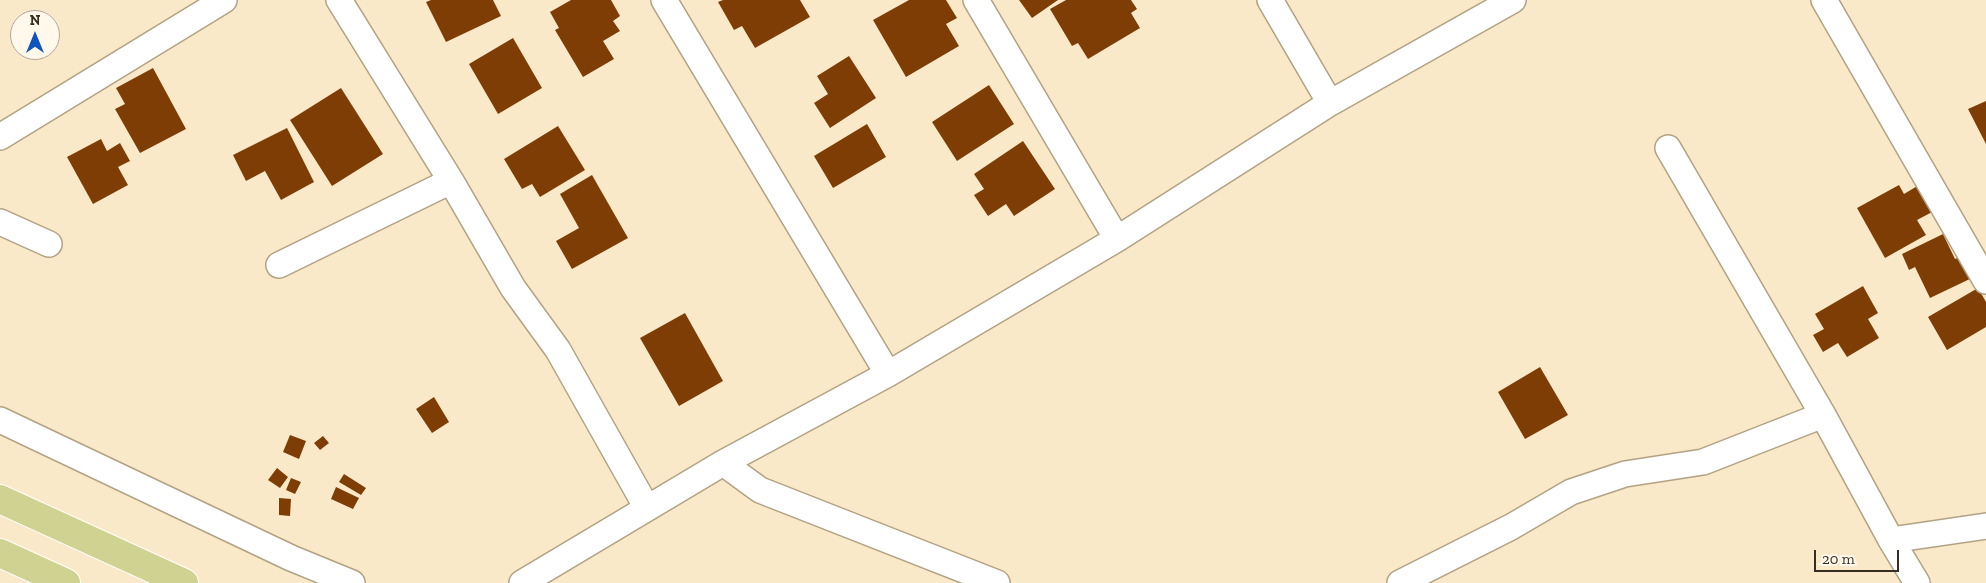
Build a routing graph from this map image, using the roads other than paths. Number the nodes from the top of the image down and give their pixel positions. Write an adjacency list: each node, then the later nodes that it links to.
1 (224, 0): 9 (street)
2 (339, 0): 11 (street)
3 (664, 0): 17 (street)
4 (976, 0): 13 (street)
5 (1270, 0): 8 (street)
6 (1512, 0): 8 (street)
7 (1824, 0): 16 (street)
8 (1330, 103): 13 (street)
9 (0, 137)
10 (1668, 148): 18 (street)
11 (451, 182): 15 (street); 22 (street)
12 (0, 222): 14 (street)
13 (1117, 239): 17 (street)
14 (49, 244)
15 (279, 265)
16 (1986, 281)
17 (888, 374): 20 (street)
18 (1823, 415): 24 (street); 31 (street)
19 (0, 420): 28 (street)
20 (723, 463): 22 (street); 30 (street)
21 (0, 499): 27 (main road)
22 (647, 508): 29 (street)
23 (1986, 526): 24 (street)
24 (1891, 540): 32 (street)
25 (0, 554): 26 (main road)
26 (66, 583)
27 (184, 583)
28 (352, 583)
29 (522, 583)
30 (997, 583)
31 (1400, 583)
32 (1917, 583)

